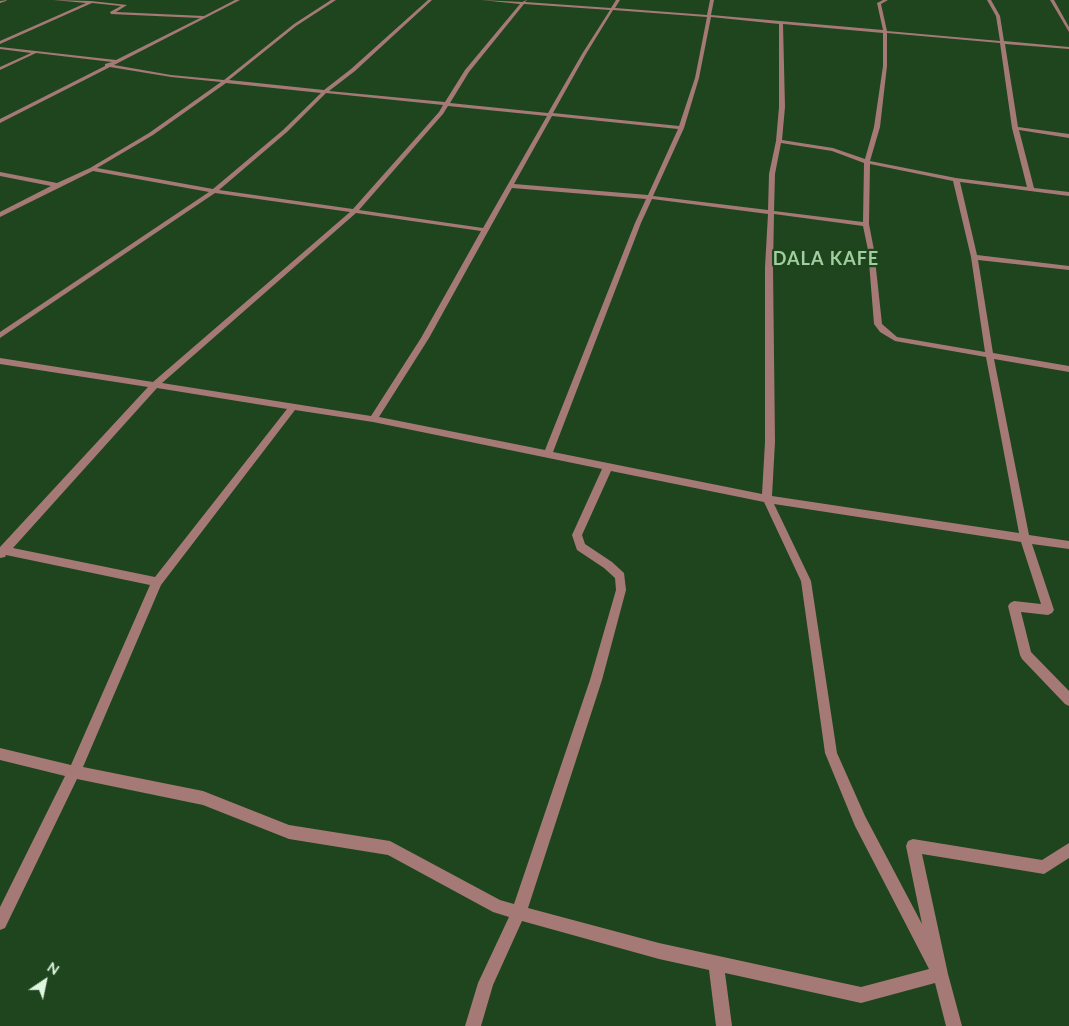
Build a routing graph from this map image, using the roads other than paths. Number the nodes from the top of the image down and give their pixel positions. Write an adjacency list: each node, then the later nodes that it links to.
1 (5, 0): 13 (street)
2 (55, 0): 14 (street)
3 (130, 0): 14 (street)
4 (238, 0): 18 (street)
5 (334, 0): 30 (street)
6 (430, 0): 31 (street)
7 (483, 0): 15 (street)
8 (618, 0): 16 (street)
9 (712, 0): 17 (street)
10 (886, 0): 21 (street)
11 (989, 0): 22 (street)
12 (1052, 0): 20 (street)
13 (0, 2)
14 (91, 2): 18 (street); 23 (street)
15 (524, 2): 16 (street); 32 (street)
16 (611, 9): 17 (street); 33 (street)
17 (708, 16): 19 (street); 35 (street)
18 (205, 17): 27 (street)
19 (781, 22): 21 (street); 38 (street)
20 (1069, 31)
21 (885, 32): 22 (street); 39 (street)
22 (1001, 42): 25 (street); 36 (street)
23 (0, 44)
24 (0, 48): 26 (street)
25 (1069, 48)
26 (34, 52): 27 (street); 29 (street)
27 (115, 61): 28 (street)
28 (107, 65): 30 (street); 34 (street)
29 (0, 69)
30 (224, 81): 31 (street); 40 (street)
31 (326, 91): 32 (street); 46 (street)
32 (449, 103): 33 (street); 49 (street)
33 (551, 115): 35 (street); 44 (street)
34 (0, 121)
35 (681, 128): 48 (street)
36 (1015, 128): 37 (street); 45 (street)
37 (1069, 136)
38 (779, 141): 39 (street); 50 (street)
39 (867, 162): 42 (street); 52 (street)
40 (92, 169): 43 (street); 46 (street)
41 (0, 174): 43 (street)
42 (956, 180): 45 (street); 54 (street)
43 (57, 185): 51 (street)
44 (511, 186): 48 (street); 53 (street)
45 (1031, 189): 47 (street)
46 (214, 191): 49 (street); 56 (street)
47 (1069, 194)
48 (648, 197): 50 (street); 63 (street)
49 (354, 211): 53 (street); 60 (street)
50 (771, 213): 52 (street); 65 (street)
51 (0, 215)
52 (866, 224): 57 (street)
53 (485, 230): 62 (street)
54 (974, 257): 55 (street); 57 (street)
55 (1069, 268)
56 (0, 336)
57 (990, 355): 59 (street); 66 (street)
58 (0, 361): 60 (street)
59 (1069, 368)
60 (156, 385): 61 (street); 68 (street)
61 (293, 406): 62 (street); 69 (street)
62 (373, 419): 63 (street)
63 (548, 454): 64 (street)
64 (608, 466): 65 (street); 74 (street)
65 (767, 499): 66 (street); 77 (street)
66 (1025, 539): 67 (street); 70 (street)
67 (1069, 545)
68 (2, 553): 69 (street)
69 (157, 582): 72 (street)
70 (1069, 700)
71 (0, 754): 72 (street)
72 (74, 772): 74 (street); 75 (street)
73 (1069, 850): 77 (street)
74 (519, 912): 76 (street); 78 (street)
75 (0, 924)
76 (716, 963): 77 (street); 79 (street)
77 (940, 974): 80 (street)
78 (473, 1026)
79 (724, 1026)
80 (954, 1026)

